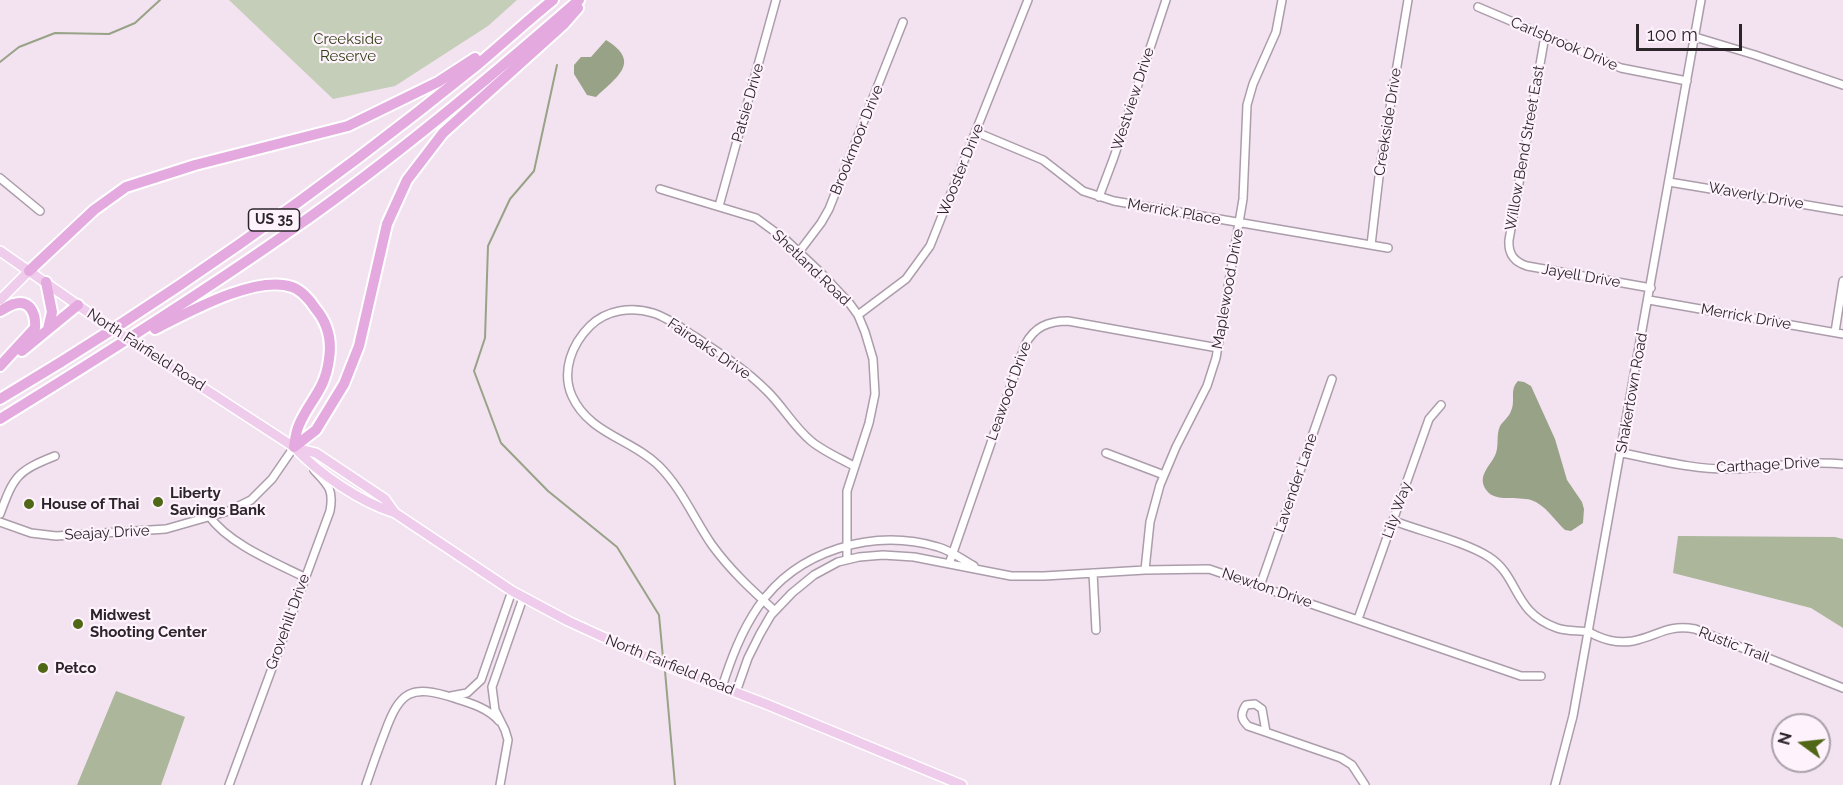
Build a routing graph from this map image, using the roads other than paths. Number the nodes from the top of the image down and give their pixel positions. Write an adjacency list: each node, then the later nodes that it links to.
1 (553, 0): 12 (highway, US 35)
2 (579, 0): 44 (highway, US 35)
3 (585, 0): 50 (highway)
4 (776, 0): 22 (street, Patsie Drive)
5 (1028, 0): 17 (street, Wooster Drive)
6 (1166, 0): 21 (street, Westview Drive)
7 (1282, 0): 25 (street, Maplewood Drive)
8 (1408, 0): 26 (street, Creekside Drive)
9 (1701, 0): 14 (street, Shakertown Road)
10 (1478, 7): 13 (street, Carlsbrook Drive)
11 (903, 22): 29 (street, Brookmoor Drive)
12 (523, 26): 31 (highway); 47 (highway, US 35)
13 (1545, 36): 15 (street, Carlsbrook Drive); 30 (street, Willow Bend Street East)
14 (1695, 37): 15 (street, Shakertown Road); 16 (street)
15 (1687, 81): 19 (street, Shakertown Road)
16 (1843, 85)
17 (976, 132): 21 (street, Merrick Place); 39 (street, Wooster Drive)
18 (0, 178): 23 (street)
19 (1670, 182): 24 (street, Waverly Drive); 34 (street, Shakertown Road)
20 (660, 189): 22 (street, Shetland Road)
21 (1099, 197): 25 (street, Merrick Place)
22 (719, 206): 29 (street, Shetland Road)
23 (40, 211)
24 (1843, 212)
25 (1240, 223): 26 (street, Merrick Place); 43 (street, Maplewood Drive)
26 (1371, 245): 27 (street, Merrick Place)
27 (1388, 248)
28 (0, 251): 31 (main road, North Fairfield Road)
29 (799, 252): 39 (street, Shetland Road)
30 (1514, 258): 34 (street, Jayell Drive)
31 (29, 271): 33 (main road, North Fairfield Road); 35 (main road)
32 (1843, 281): 41 (street)
33 (46, 282): 37 (main road, North Fairfield Road); 40 (highway)
34 (1651, 288): 36 (street, Shakertown Road)
35 (0, 300)
36 (1649, 300): 41 (street, Merrick Drive); 52 (street, Shakertown Road)
37 (78, 305): 40 (highway); 50 (main road, North Fairfield Road, bridge)
38 (0, 310): 45 (highway)
39 (858, 315): 56 (street, Shetland Road)
40 (48, 329): 45 (highway)
41 (1835, 332): 42 (street, Merrick Drive)
42 (1843, 334)
43 (1218, 348): 57 (street, Maplewood Drive); 64 (street, Leawood Drive)
44 (104, 355): 49 (highway, US 35); 50 (highway)
45 (0, 367)
46 (1332, 379): 71 (street, Lavender Lane)
47 (0, 399)
48 (1441, 405): 62 (street, Lily Way)
49 (0, 419)
50 (294, 447): 54 (main road, North Fairfield Road); 58 (main road, North Fairfield Road); 60 (street, Seajay Drive)
51 (1106, 453): 57 (street)
52 (1622, 453): 55 (street, Carthage Drive); 78 (street, Shakertown Road)
53 (55, 456): 59 (street)
54 (309, 464): 58 (main road, North Fairfield Road); 70 (street, Grovehill Drive)
55 (1843, 464)
56 (854, 466): 63 (street, Shetland Road); 74 (street, Fairoaks Drive)
57 (1164, 475): 68 (street, Maplewood Drive)
58 (395, 513): 72 (main road, North Fairfield Road)
59 (0, 514)
60 (209, 516): 61 (street, Seajay Drive); 70 (street)
61 (0, 522)
62 (1394, 522): 76 (street, Lily Way); 78 (street, Rustic Trail)
63 (847, 546): 64 (street, Newton Drive); 65 (street, Shetland Road); 74 (street, Newton Drive)
64 (952, 554): 66 (street, Leawood Drive); 67 (street, Newton Drive)
65 (847, 559): 66 (street, Newton Drive); 75 (street, Newton Drive)
66 (949, 564): 67 (street, Newton Drive)
67 (982, 570): 69 (street, Newton Drive)
68 (1145, 570): 69 (street, Newton Drive); 71 (street, Newton Drive)
69 (1093, 573): 77 (street)
70 (304, 577): 86 (street, Grovehill Drive)
71 (1260, 586): 76 (street, Newton Drive)
72 (512, 591): 73 (main road, North Fairfield Road); 83 (street)
73 (523, 598): 80 (main road, North Fairfield Road); 84 (street)
74 (764, 600): 75 (street, Fairoaks Drive); 80 (street, Newton Drive)
75 (775, 610): 82 (street, Newton Drive)
76 (1358, 619): 79 (street, Newton Drive)
77 (1096, 630)
78 (1589, 632): 81 (street, Rustic Trail); 91 (street, Shakertown Road)
79 (1541, 676)
80 (722, 687): 82 (main road, North Fairfield Road)
81 (1843, 688)
82 (736, 692): 89 (main road, North Fairfield Road)
83 (448, 696): 84 (street); 87 (street)
84 (499, 721): 88 (street)
85 (1266, 732): 90 (street)
86 (229, 785)
87 (366, 785)
88 (500, 785)
89 (962, 785)
90 (1365, 785)
91 (1555, 785)

